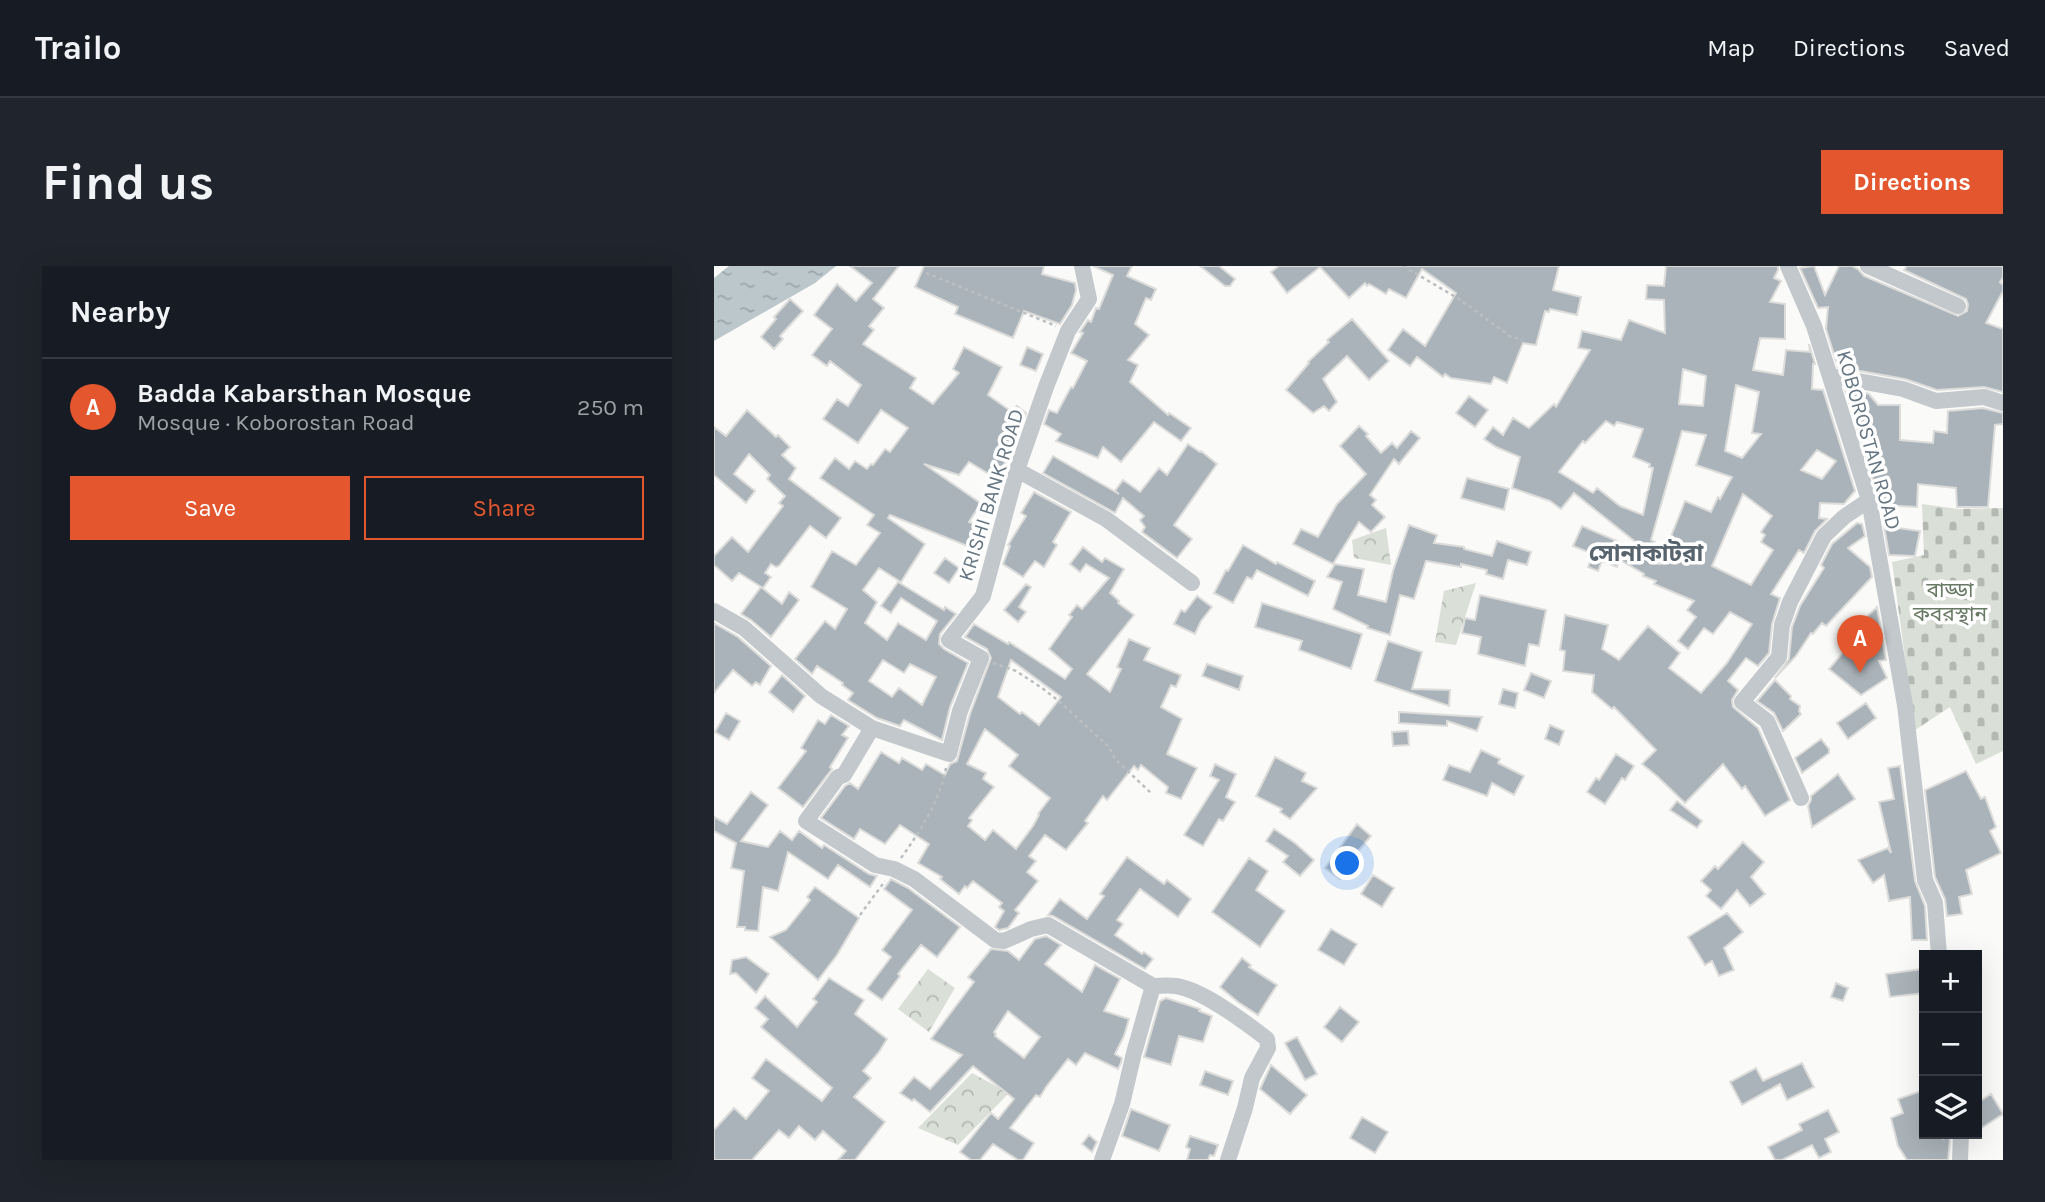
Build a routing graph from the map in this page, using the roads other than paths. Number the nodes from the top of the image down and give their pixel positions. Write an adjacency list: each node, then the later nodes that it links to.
1 (1082, 266): 7 (street, KRISHI BANK ROAD)
2 (1788, 266): 5 (street, KOBOROSTAN ROAD)
3 (1868, 266): 4 (street)
4 (1958, 306)
5 (1830, 376): 6 (street); 8 (street, KOBOROSTAN ROAD)
6 (2003, 403)
7 (1017, 470): 9 (street); 11 (street, KRISHI BANK ROAD)
8 (1868, 500): 12 (street); 13 (street, KOBOROSTAN ROAD)
9 (1192, 583)
10 (714, 611): 11 (street)
11 (872, 728): 14 (street)
12 (1801, 798)
13 (1939, 950)
14 (1153, 986): 16 (street); 17 (street)
15 (1961, 1139): 18 (street)
16 (1102, 1160)
17 (1227, 1160)
18 (1960, 1160)

